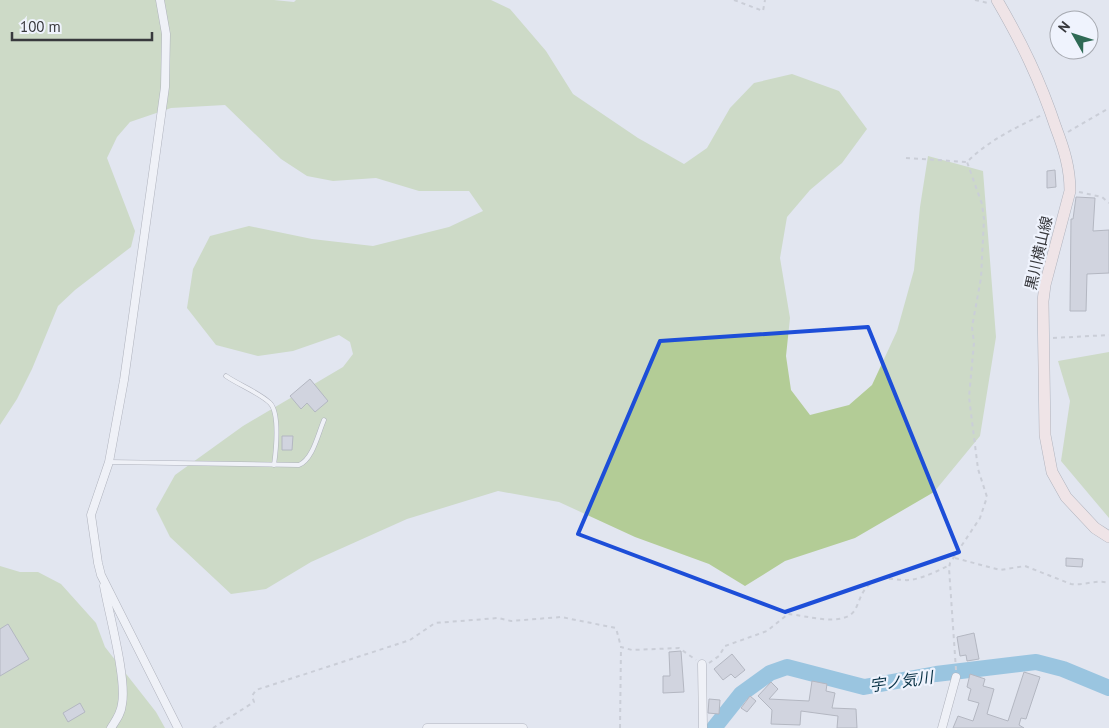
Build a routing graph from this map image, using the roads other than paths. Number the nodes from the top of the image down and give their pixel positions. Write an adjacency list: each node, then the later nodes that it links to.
1 (160, 0): 5 (street)
2 (997, 0): 7 (main road, 黒川横山線)
3 (226, 376): 6 (lane)
4 (324, 420): 6 (lane)
5 (109, 462): 6 (lane); 8 (street)
6 (274, 464)
7 (1109, 537)
8 (102, 575): 11 (street); 12 (street)
9 (702, 664): 15 (street)
10 (956, 677): 16 (street)
11 (110, 728)
12 (178, 728)
13 (427, 728): 14 (street)
14 (523, 728)
15 (703, 728)
16 (942, 728)

